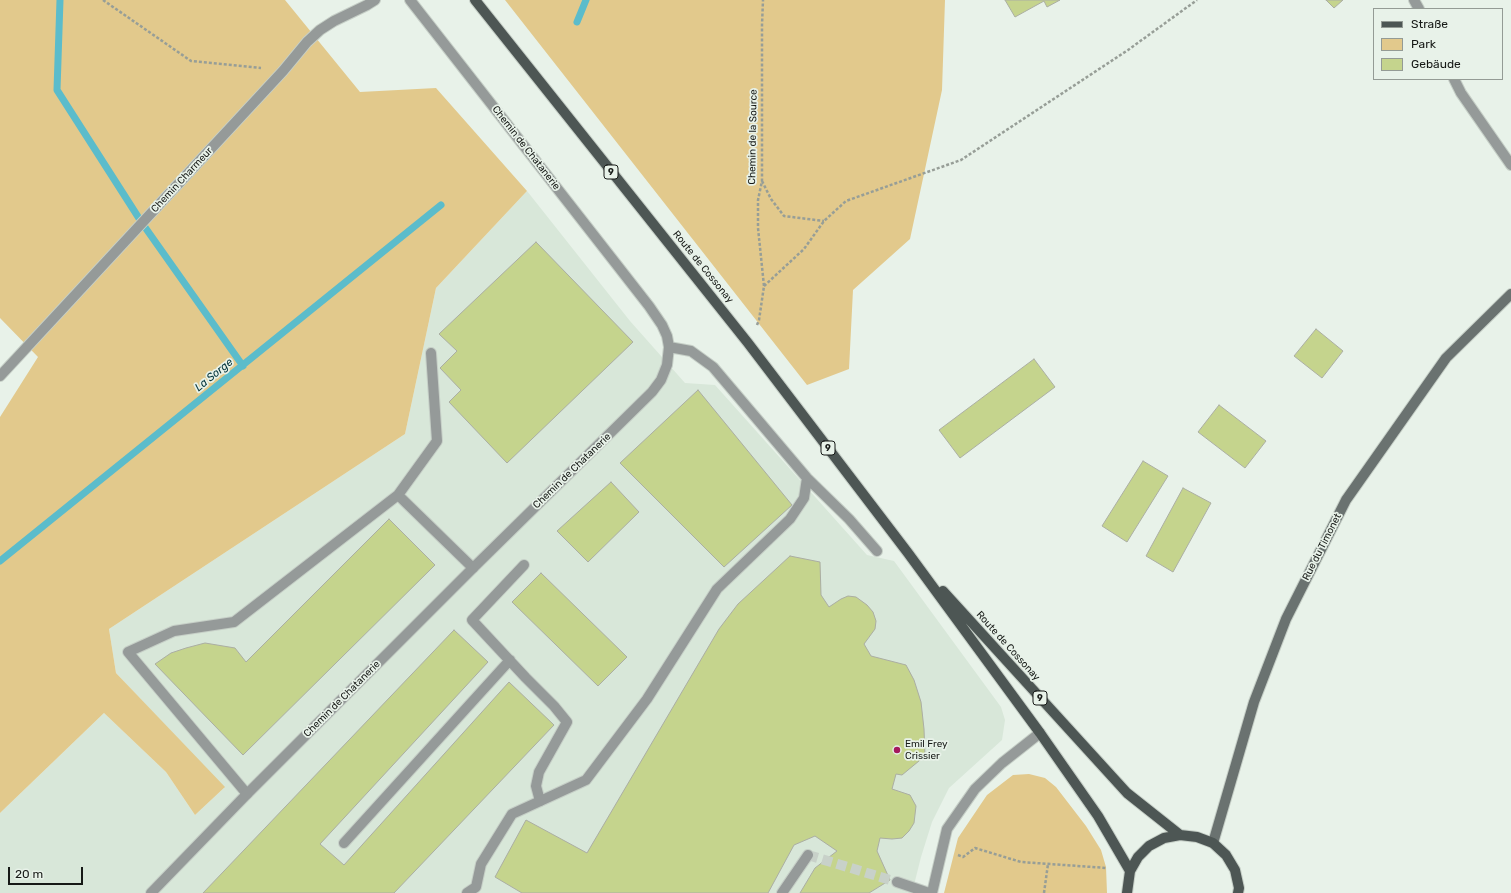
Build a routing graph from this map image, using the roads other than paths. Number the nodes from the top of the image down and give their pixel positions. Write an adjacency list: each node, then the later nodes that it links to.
1 (375, 0): 10 (street, Chemin Charmeur)
2 (410, 0): 7 (street, Chemin de Chatanerie)
3 (474, 0): 15 (main road, Route de Cossonay / 9)
4 (1454, 80): 5 (street)
5 (1511, 165)
6 (1511, 294): 24 (main road, Rue du Timonet)
7 (669, 347): 12 (street); 17 (street, Chemin de Chatanerie)
8 (432, 353): 13 (street)
9 (0, 364): 10 (street)
10 (11, 364): 11 (street, Chemin Charmeur)
11 (0, 376)
12 (807, 478): 14 (street); 21 (street)
13 (398, 494): 17 (street); 20 (street)
14 (877, 550)
15 (908, 553): 19 (main road, Route de Cossonay / 9); 22 (main road, Route de Cossonay / 9)
16 (524, 566): 18 (street)
17 (473, 568): 20 (street, Chemin de Chatanerie)
18 (510, 660): 21 (street); 23 (street)
19 (1040, 734): 26 (main road, Route de Cossonay / 9); 33 (street)
20 (247, 794): 29 (street, Chemin de Chatanerie)
21 (540, 801): 28 (street)
22 (1180, 835): 24 (main road, 9); 26 (main road, 9)
23 (344, 843)
24 (1213, 843): 35 (main road, 9)
25 (808, 855): 31 (street)
26 (1130, 871): 34 (main road, 9)
27 (897, 882): 32 (street)
28 (477, 890): 30 (street)
29 (151, 893)
30 (467, 893)
31 (782, 893)
32 (929, 893)
33 (932, 893)
34 (1127, 893)
35 (1238, 893)

